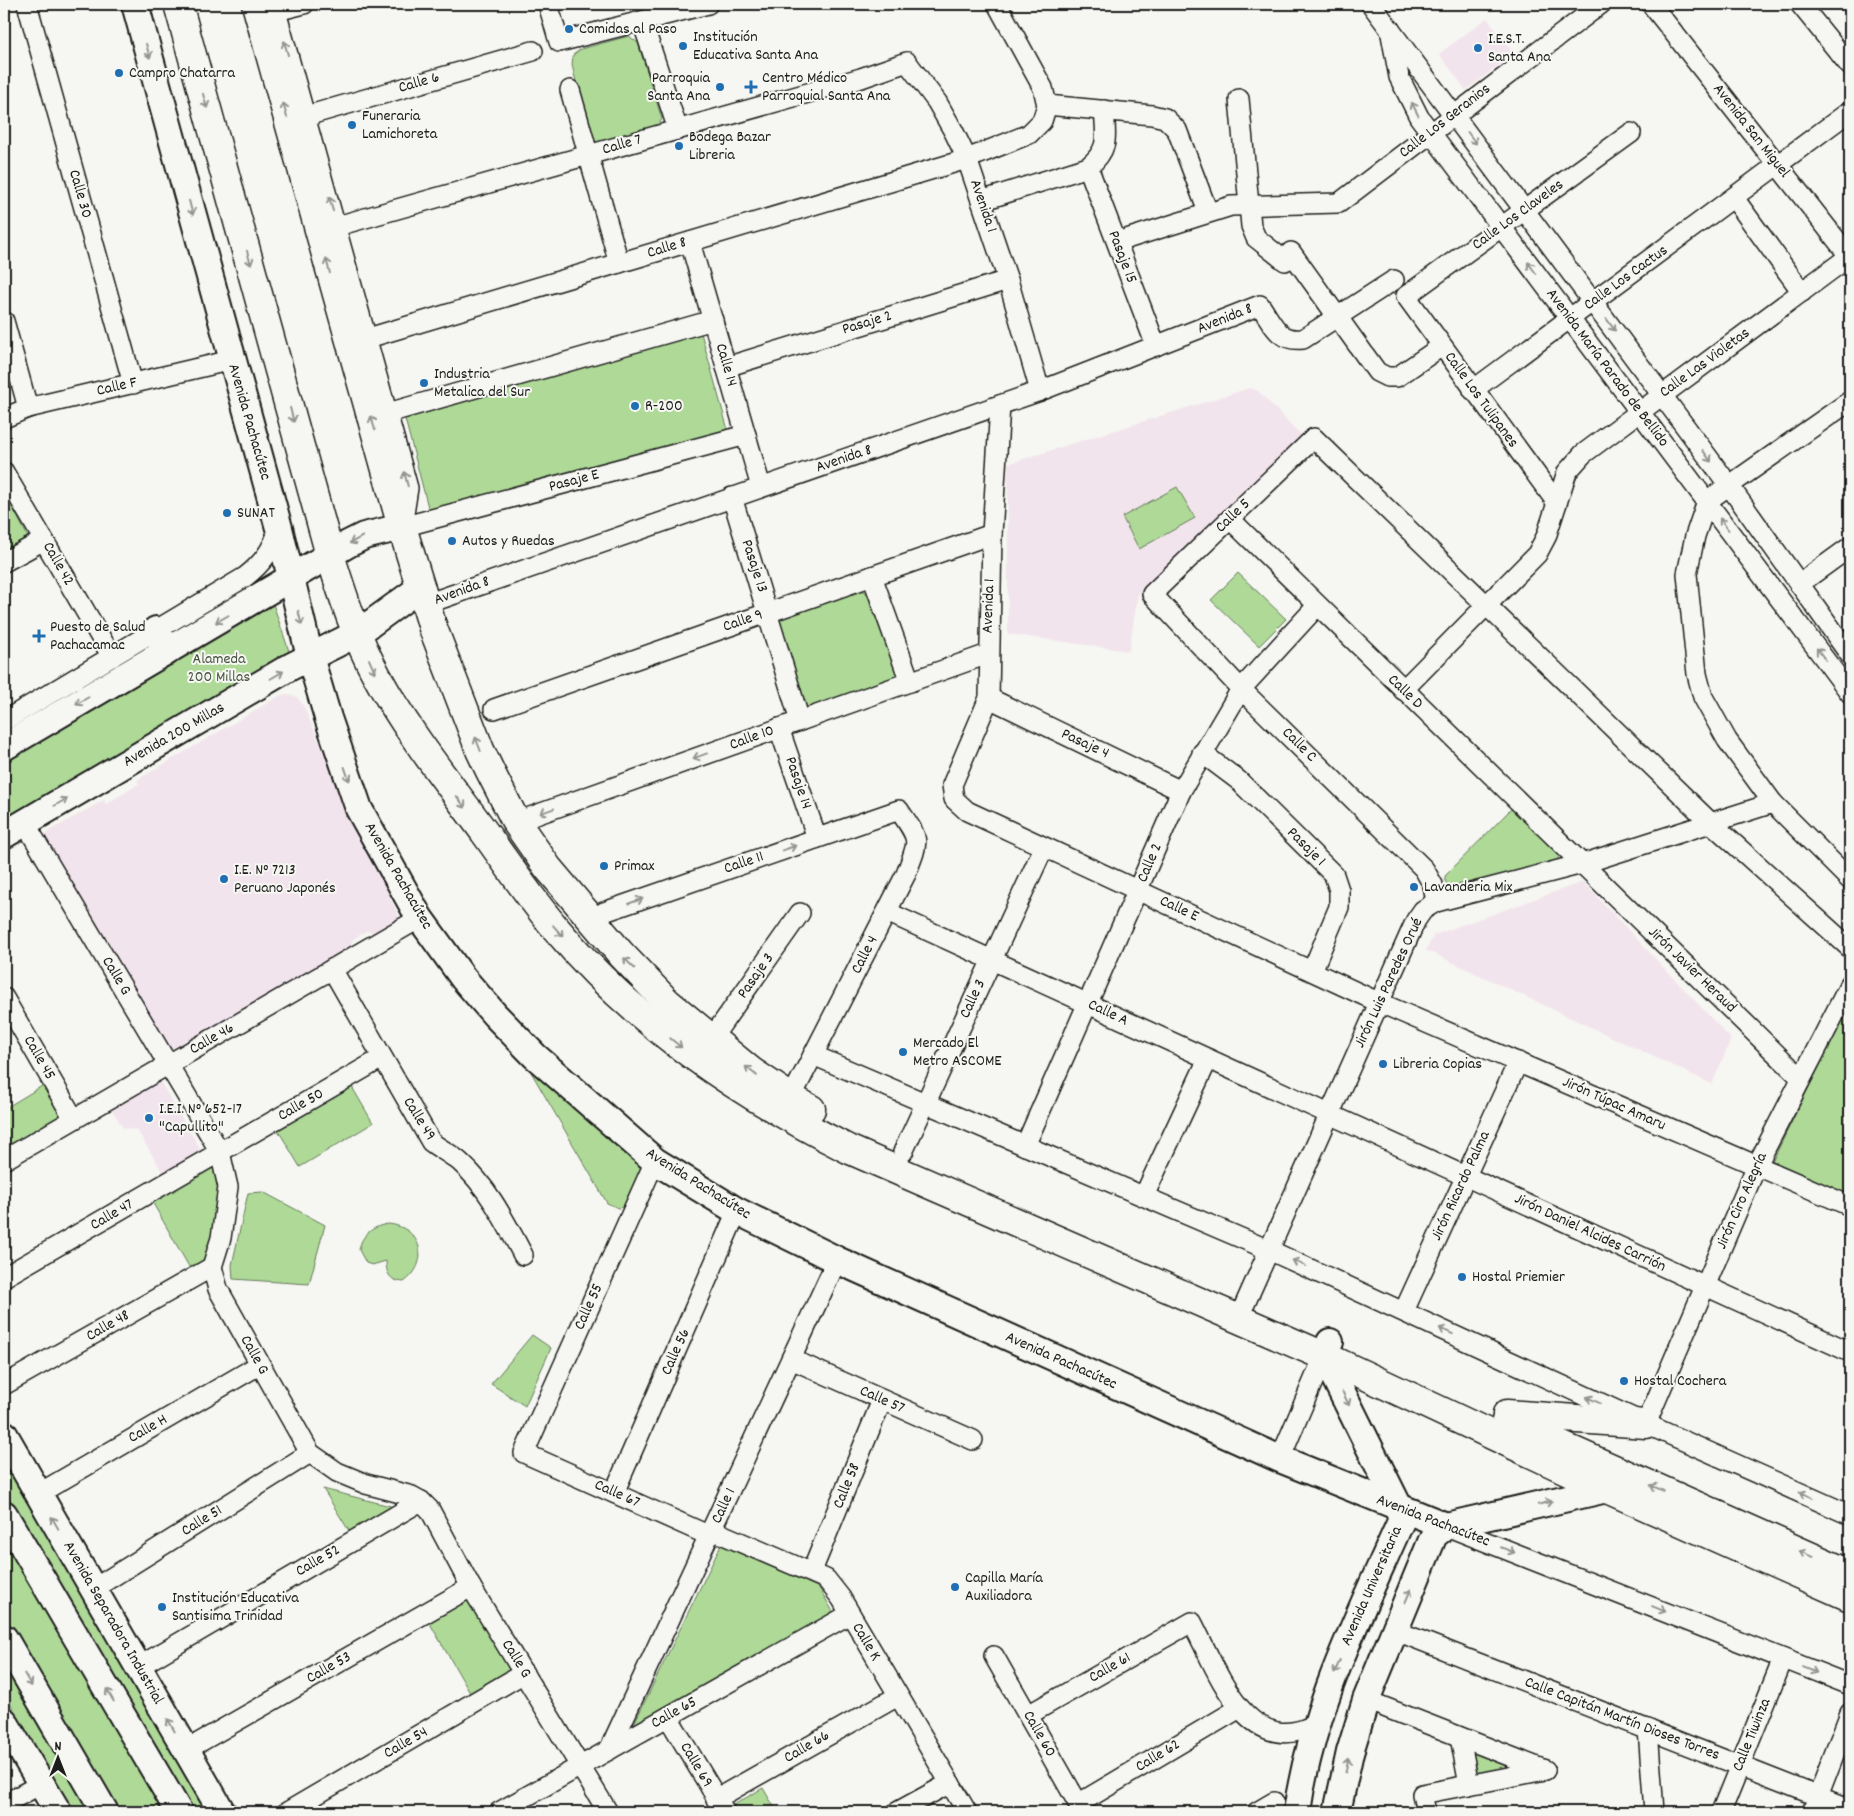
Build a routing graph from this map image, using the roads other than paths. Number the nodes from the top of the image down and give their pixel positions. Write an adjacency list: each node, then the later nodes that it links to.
1 (27, 4): 57 (street, Calle 30)
2 (135, 4): 55 (street, Avenida Pachacútec, one-way to 55)
3 (178, 4): 80 (main road, one-way to 80)
4 (304, 4): 12 (street)
5 (548, 4): 13 (street)
6 (708, 4): 13 (street)
7 (997, 4): 20 (street)
8 (1371, 4): 14 (street, Avenida María Parado de Bellido)
9 (1601, 4): 23 (street, Calle Los Geranios)
10 (1651, 4): 30 (street, Avenida San Miguel)
11 (1800, 4): 17 (street)
12 (269, 6): 24 (street, one-way to 12); 75 (main road, one-way to 12)
13 (642, 21): 25 (street)
14 (1390, 29): 23 (street, Avenida María Parado de Bellido); 26 (street, Avenida María Parado de Bellido, one-way to 14)
15 (533, 51): 24 (street, Calle 6)
16 (907, 62): 25 (street, Calle 7); 29 (street, Avenida 1)
17 (1850, 66)
18 (570, 90): 28 (street)
19 (1239, 99): 34 (street)
20 (1047, 105): 21 (street); 29 (street, Calle 8)
21 (1104, 110): 31 (street); 36 (street)
22 (1850, 111): 30 (street)
23 (1454, 114): 26 (street, Calle Los Geranios); 35 (street, Avenida María Parado de Bellido, one-way to 35)
24 (306, 116): 37 (street, one-way to 24)
25 (678, 130): 28 (street, Calle 7)
26 (1430, 132): 34 (street, Calle Los Geranios); 38 (street, Avenida María Parado de Bellido)
27 (1630, 133): 35 (street, Calle Los Claveles)
28 (588, 155): 37 (street, Calle 7); 42 (street)
29 (967, 159): 33 (street, Avenida 1); 39 (street, Calle 8)
30 (1778, 165): 32 (street, Calle Los Cactus); 41 (street, Avenida San Miguel)
31 (1088, 167): 33 (street); 40 (street, Pasaje 15)
32 (1734, 198): 45 (street); 47 (street, Calle Los Cactus)
33 (981, 201): 43 (street, Avenida 1)
34 (1247, 204): 36 (street); 48 (street)
35 (1526, 210): 38 (street, Calle Los Claveles); 47 (street, Avenida María Parado de Bellido)
36 (1208, 212): 40 (street)
37 (337, 226): 52 (street)
38 (1502, 227): 46 (street, Calle Los Claveles); 49 (street, Avenida María Parado de Bellido, one-way to 38)
39 (690, 242): 42 (street, Calle 8); 50 (street, Calle 14)
40 (1117, 242): 53 (street, Pasaje 15)
41 (1850, 257): 45 (street, Calle Las Violetas)
42 (619, 263): 52 (street, Calle 8)
43 (1008, 280): 56 (street, Pasaje 2); 59 (street, Avenida 1)
44 (1394, 280): 48 (street)
45 (1802, 292): 60 (street, Calle Las Violetas)
46 (1406, 296): 54 (street, Calle Los Tulipanes)
47 (1593, 302): 49 (street, Calle Los Cactus); 60 (street, Avenida María Parado de Bellido, one-way to 60)
48 (1338, 317): 53 (street, Avenida 8); 54 (street)
49 (1570, 319): 58 (street, Calle Los Cactus); 64 (street, Avenida María Parado de Bellido)
50 (713, 320): 56 (street, Calle 14); 65 (street)
51 (4, 321): 63 (street)
52 (368, 338): 65 (street)
53 (1156, 346): 59 (street, Avenida 8)
54 (1442, 346): 58 (street, Calle Los Tulipanes)
55 (232, 360): 57 (street, Calle F); 76 (street, Avenida Pachacútec)
56 (726, 367): 67 (street, Calle 14)
57 (133, 384): 63 (street, Calle F)
58 (1473, 390): 73 (street, Calle Los Tulipanes)
59 (1040, 391): 62 (street, Avenida 8)
60 (1662, 394): 64 (street, Calle Las Violetas); 69 (street, Avenida María Parado de Bellido, one-way to 69)
61 (1850, 401): 69 (street)
62 (1000, 405): 70 (street, Avenida 8); 77 (street, Avenida 1)
63 (28, 408): 66 (street, Calle F)
64 (1640, 411): 72 (street, Avenida María Parado de Bellido); 73 (street, Calle Las Violetas)
65 (388, 412): 75 (street, one-way to 65)
66 (4, 418)
67 (746, 435): 70 (street, Calle 14); 75 (street, Pasaje E)
68 (4, 472): 78 (street, Calle 42)
69 (1728, 484): 72 (street); 84 (street, Avenida María Parado de Bellido)
70 (761, 488): 71 (street, Avenida 8)
71 (732, 497): 86 (street, Avenida 8); 89 (street, Pasaje 13)
72 (1707, 501): 99 (street, Avenida María Parado de Bellido, one-way to 72); 109 (street)
73 (1557, 503): 88 (street, Calle Las Violetas)
74 (1230, 519): 85 (street, Calle 5); 87 (street, Calle D); 88 (street, Calle 5)
75 (402, 527): 80 (street, one-way to 80); 86 (main road)
76 (279, 528): 83 (street, Avenida Pachacútec); 91 (street)
77 (992, 534): 82 (street, Calle 9); 92 (street, Avenida 1)
78 (44, 540): 81 (street); 94 (street, Calle 42)
79 (1850, 547): 84 (street)
80 (330, 555): 83 (street); 90 (main road)
81 (4, 562)
82 (872, 576): 89 (street, Calle 9); 96 (street)
83 (290, 579): 91 (street, one-way to 91); 95 (street, Avenida Pachacútec, one-way to 95)
84 (1799, 584): 93 (street, Avenida María Parado de Bellido)
85 (1152, 594): 97 (street, Calle C)
86 (423, 596): 90 (street, Avenida 200 Millas); 111 (main road, one-way to 86)
87 (1317, 606): 97 (street, Calle 2); 98 (street, Calle D)
88 (1488, 606): 98 (street, Calle Las Violetas); 112 (street)
89 (768, 612): 101 (street, Calle 9); 103 (street, Pasaje 13)
90 (358, 633): 95 (street, Avenida 200 Millas); 161 (main road, one-way to 161)
91 (162, 640): 94 (street); 105 (street, one-way to 105)
92 (988, 654): 96 (street, Calle 10); 100 (street, Avenida 1)
93 (1850, 655)
94 (112, 657): 102 (street)
95 (310, 657): 113 (street, Avenida 200 Millas, one-way to 95); 122 (street, Avenida Pachacútec, one-way to 122)
96 (910, 682): 103 (street, Calle 10)
97 (1241, 689): 106 (street, Calle 2); 119 (street, Calle C)
98 (1403, 690): 116 (street, Calle D)
99 (1850, 693)
100 (989, 698): 107 (street, Pasaje 4); 108 (street, Avenida 1)
101 (494, 709)
102 (4, 721)
103 (800, 721): 104 (street, Calle 10)
104 (779, 728): 111 (street, Calle 10, one-way to 111); 114 (street, Pasaje 14)
105 (4, 747)
106 (1202, 753): 107 (street, Calle 2); 127 (street, Pasaje 1)
107 (1181, 790): 118 (street, Calle 2)
108 (954, 799): 115 (street, Calle E)
109 (1773, 803): 112 (street, Jirón Luis Paredes Orué); 117 (street)
110 (899, 810): 114 (street, Calle 11); 120 (street, Calle 4)
111 (516, 822): 123 (main road)
112 (1711, 824): 116 (street, Jirón Luis Paredes Orué); 124 (street)
113 (14, 829): 137 (street, Calle G)
114 (818, 838): 123 (street, Calle 11, one-way to 114)
115 (1044, 846): 118 (street, Calle E); 125 (street, Calle 3)
116 (1582, 864): 119 (street, Jirón Luis Paredes Orué); 138 (street, Jirón Javier Heraud)
117 (1850, 880)
118 (1138, 890): 127 (street, Calle E); 131 (street, Calle 2)
119 (1436, 902): 130 (street, Jirón Luis Paredes Orué)
120 (887, 912): 125 (street, Calle A); 133 (street, Calle 4)
121 (800, 913): 132 (street, Pasaje 3)
122 (420, 918): 126 (street, Calle 46); 147 (street, Avenida Pachacútec)
123 (592, 921): 132 (main road, one-way to 123)
124 (1850, 948)
125 (992, 960): 131 (street, Calle A); 140 (street, Calle 3)
126 (332, 969): 134 (street, Calle 49); 137 (street, Calle 46)
127 (1312, 970): 130 (street, Calle E)
128 (1850, 984): 138 (street, Jirón Ciro Alegría)
129 (4, 998): 142 (street, Calle 45)
130 (1378, 1002): 136 (street, Jirón Túpac Amaru); 141 (street, Jirón Luis Paredes Orué)
131 (1089, 1004): 135 (street, Calle A); 143 (street, Calle 2)
132 (712, 1038): 139 (main road, one-way to 132)
133 (813, 1055): 139 (street, Calle 4); 140 (street)
134 (382, 1058): 144 (street, Calle 50); 154 (street, Calle 49)
135 (1208, 1059): 141 (street, Calle A); 150 (street)
136 (1518, 1062): 148 (street, Jirón Túpac Amaru); 149 (street, Jirón Ricardo Palma)
137 (168, 1064): 142 (street, Calle 46); 144 (street, Calle G)
138 (1801, 1078): 148 (street, Jirón Ciro Alegría)
139 (791, 1098): 145 (main road)
140 (925, 1103): 143 (street); 145 (street, Calle 3)
141 (1329, 1114): 149 (street, Jirón Daniel Alcides Carrión); 153 (street, Jirón Luis Paredes Orué)
142 (74, 1119): 146 (street, Calle 46)
143 (1025, 1146): 150 (street)
144 (220, 1152): 156 (street, Calle G); 157 (street, Calle 47)
145 (903, 1152): 159 (main road)
146 (4, 1160)
147 (655, 1161): 152 (street, Avenida Pachacútec); 171 (street, Calle 55)
148 (1757, 1165): 151 (street, Jirón Túpac Amaru); 158 (street, Jirón Ciro Alegría)
149 (1465, 1176): 158 (street, Jirón Daniel Alcides Carrión); 160 (street, Jirón Ricardo Palma)
150 (1144, 1196): 153 (street)
151 (1850, 1206)
152 (737, 1211): 155 (street, Avenida Pachacútec); 175 (street, Calle 56)
153 (1269, 1250): 159 (street, Jirón Luis Paredes Orué); 160 (street, one-way to 153)
154 (523, 1255)
155 (837, 1260): 163 (street, Calle 1); 173 (street, Avenida Pachacútec)
156 (212, 1267): 164 (street, Calle G); 165 (street, Calle 48)
157 (4, 1277)
158 (1704, 1285): 162 (street, Jirón Daniel Alcides Carrión); 168 (street, Jirón Ciro Alegría)
159 (1245, 1304): 161 (main road)
160 (1404, 1311): 168 (street, one-way to 160)
161 (1327, 1349): 167 (main road); 173 (street); 174 (main road); 178 (street, Avenida Universitaria, one-way to 178)
162 (1850, 1352)
163 (791, 1360): 166 (street, Calle 57); 182 (street, Calle 1)
164 (259, 1365): 172 (street, Calle G); 176 (street, Calle H)
165 (4, 1385)
166 (882, 1400): 170 (street, Calle 57); 183 (street, Calle 58)
167 (1487, 1413): 168 (main road); 184 (main road, one-way to 167)
168 (1646, 1424): 180 (street, one-way to 168)
169 (4, 1434): 176 (street, Avenida Separadora Industrial)
170 (973, 1440)
171 (524, 1452): 175 (street, Calle 67)
172 (310, 1453): 177 (street, Calle G); 186 (street, Calle 51)
173 (1280, 1459): 178 (street, Avenida Pachacútec)
174 (1607, 1489): 181 (street, one-way to 174); 187 (main road)
175 (614, 1493): 182 (street, Calle 67)
176 (38, 1494): 186 (street, Avenida Separadora Industrial, one-way to 176)
177 (421, 1501): 185 (street, Calle G); 193 (street, Calle 52)
178 (1400, 1509): 181 (street, Avenida Pachacútec); 203 (street, Avenida Universitaria, one-way to 203)
179 (4, 1514): 222 (street, one-way to 179)
180 (1850, 1514)
181 (1446, 1526): 189 (street, one-way to 181); 192 (street, Avenida Pachacútec, one-way to 192)
182 (711, 1533): 183 (street, Calle K); 207 (street, Calle 1)
183 (812, 1571): 188 (street, Calle K)
184 (1850, 1574)
185 (471, 1587): 194 (street, Calle G); 206 (street, Calle 53)
186 (93, 1590): 193 (street, Avenida Separadora Industrial)
187 (1850, 1598)
188 (850, 1614): 196 (street, Calle K); 201 (street, Calle 65)
189 (1394, 1630): 197 (street); 204 (street, Calle Capitán Martín Dioses Torres)
190 (4, 1638): 221 (street, one-way to 221)
191 (994, 1656): 200 (street, Calle 60)
192 (1783, 1659): 195 (street, Avenida Pachacútec, one-way to 195); 209 (street, Calle Tiwinza)
193 (138, 1667): 206 (street, Avenida Separadora Industrial, one-way to 193)
194 (524, 1674): 208 (street, Calle G); 224 (street, Calle 54)
195 (1850, 1685)
196 (898, 1696): 210 (street, Calle K); 216 (street, Calle 66)
197 (1366, 1700): 205 (street); 230 (street, one-way to 197)
198 (1238, 1709): 200 (street, Calle 61); 203 (street); 218 (street, Calle 62)
199 (1850, 1713): 215 (street)
200 (1028, 1715): 218 (street, Calle 60)
201 (668, 1717): 207 (street, Calle 65); 216 (street, Calle 69)
202 (4, 1721): 211 (street)
203 (1316, 1724): 217 (street, Avenida Universitaria)
204 (1648, 1730): 209 (street, Calle Capitán Martín Dioses Torres); 231 (street)
205 (1460, 1737): 212 (street); 212 (street)
206 (186, 1750): 223 (street, Avenida Separadora Industrial)
207 (609, 1750): 208 (street, Calle 65)
208 (582, 1766): 225 (street, Calle 65); 226 (street, Calle G)
209 (1740, 1766): 215 (street, Calle Capitán Martín Dioses Torres); 232 (street, Calle Tiwinza)
210 (950, 1783): 227 (street); 228 (street, Calle K)
211 (41, 1784): 214 (street); 220 (street)
212 (1469, 1785): 213 (street)
213 (1424, 1803)
214 (4, 1804)
215 (1815, 1804): 219 (street, Calle Capitán Martín Dioses Torres)
216 (721, 1806)
217 (1285, 1807): 229 (street)
218 (1081, 1808)
219 (1850, 1809)
220 (58, 1812)
221 (105, 1812)
222 (179, 1812)
223 (222, 1812)
224 (288, 1812)
225 (499, 1812)
226 (608, 1812)
227 (897, 1812)
228 (967, 1812)
229 (1257, 1812)
230 (1337, 1812)
231 (1654, 1812)
232 (1721, 1812)

